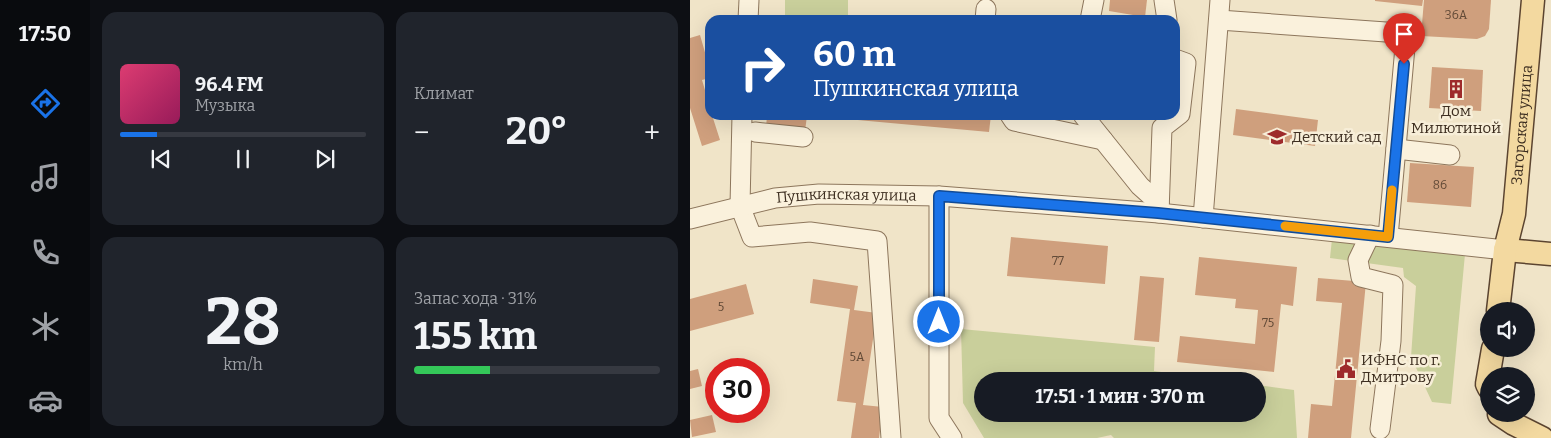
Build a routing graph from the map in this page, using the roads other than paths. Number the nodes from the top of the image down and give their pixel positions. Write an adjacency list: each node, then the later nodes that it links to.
1 (749, 0): 6 (street)
2 (1094, 0): 7 (street)
3 (1164, 0): 8 (street)
4 (1220, 0): 9 (street)
5 (1533, 0): 26 (main road, Загорская улица)
6 (748, 15)
7 (1091, 15)
8 (1166, 15)
9 (1219, 20): 18 (street); 23 (street)
10 (1180, 61): 11 (street)
11 (1180, 114)
12 (1013, 120): 17 (street)
13 (1087, 120): 17 (street)
14 (1172, 120): 22 (street)
15 (750, 130): 16 (street); 21 (street)
16 (803, 138)
17 (1103, 140): 22 (street)
18 (1396, 149): 19 (street); 25 (street)
19 (1450, 154)
20 (939, 196): 21 (street, Пушкинская улица); 22 (street, Пушкинская улица); 32 (street)
21 (740, 206): 24 (street, Пушкинская улица); 31 (street)
22 (1159, 208): 23 (street, Пушкинская улица)
23 (1203, 218): 25 (street, Пушкинская улица)
24 (690, 219)
25 (1379, 236): 26 (street, Пушкинская улица); 30 (street)
26 (1505, 250): 27 (main road, Пушкинская улица); 28 (main road, Загорская улица)
27 (1551, 254)
28 (1499, 302)
29 (1511, 422): 33 (main road)
30 (1380, 429)
31 (891, 438)
32 (952, 438)
33 (1542, 438)

